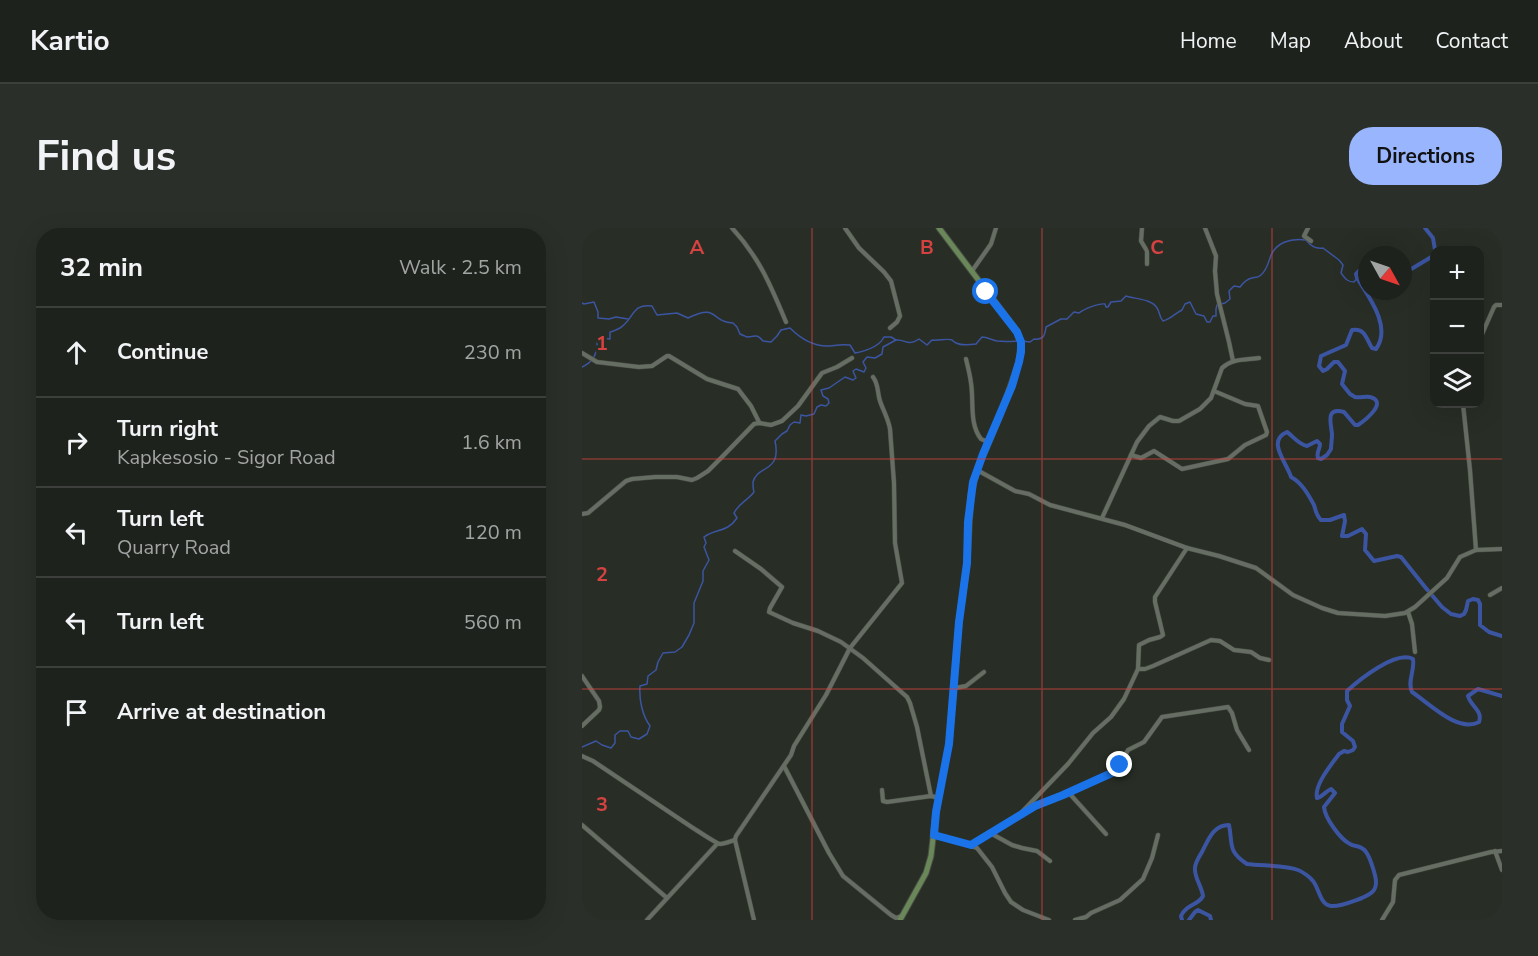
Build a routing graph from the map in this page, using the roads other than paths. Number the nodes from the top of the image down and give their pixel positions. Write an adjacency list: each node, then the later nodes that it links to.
1 (732, 228): 12 (street)
2 (845, 228): 13 (street)
3 (939, 228): 10 (main road)
4 (996, 228): 10 (street)
5 (1142, 228): 9 (street)
6 (1205, 228): 19 (street)
7 (1308, 228): 8 (street)
8 (1311, 240)
9 (1147, 264)
10 (971, 272): 24 (main road)
11 (1502, 305): 14 (street)
12 (786, 322)
13 (890, 328)
14 (1484, 329)
15 (582, 353): 23 (street)
16 (852, 358): 23 (street)
17 (1259, 358): 19 (street)
18 (966, 359): 24 (street)
19 (1233, 361): 21 (street)
20 (873, 377): 36 (street)
21 (1214, 391): 25 (street); 25 (street)
22 (1463, 408): 31 (street)
23 (759, 423): 27 (street)
24 (988, 442): 26 (main road)
25 (1131, 455): 28 (street)
26 (977, 470): 28 (street); 42 (main road)
27 (582, 514)
28 (1102, 518): 29 (street)
29 (1187, 548): 35 (street); 39 (street)
30 (1502, 549): 31 (street)
31 (1476, 550): 35 (street)
32 (735, 551): 36 (street)
33 (1502, 588): 34 (street)
34 (1490, 595)
35 (1408, 612): 37 (street)
36 (850, 648): 46 (street); 49 (street)
37 (1415, 652)
38 (1269, 660): 39 (street)
39 (1138, 669): 51 (street)
40 (984, 672): 42 (street)
41 (582, 676): 43 (street)
42 (954, 688): 50 (main road)
43 (582, 726)
44 (1249, 750): 48 (street)
45 (582, 756): 58 (street)
46 (784, 766): 57 (street); 66 (street)
47 (882, 790): 49 (street)
48 (1069, 793): 51 (street); 54 (street)
49 (931, 796): 50 (street)
50 (939, 798): 55 (main road)
51 (1020, 814): 53 (street)
52 (582, 825): 64 (street)
53 (991, 833): 59 (street); 62 (street)
54 (1106, 834)
55 (934, 835): 59 (street); 66 (main road)
56 (1158, 835): 65 (street)
57 (735, 840): 58 (street); 68 (street)
58 (717, 844): 64 (street)
59 (971, 845): 69 (street)
60 (1495, 851): 61 (street); 63 (street); 72 (street)
61 (1502, 851)
62 (1050, 861)
63 (1502, 870)
64 (667, 898): 67 (street)
65 (1086, 917): 70 (street); 71 (street)
66 (900, 918)
67 (647, 920)
68 (754, 920)
69 (1049, 920)
70 (1075, 920)
71 (1091, 920)
72 (1382, 920)

